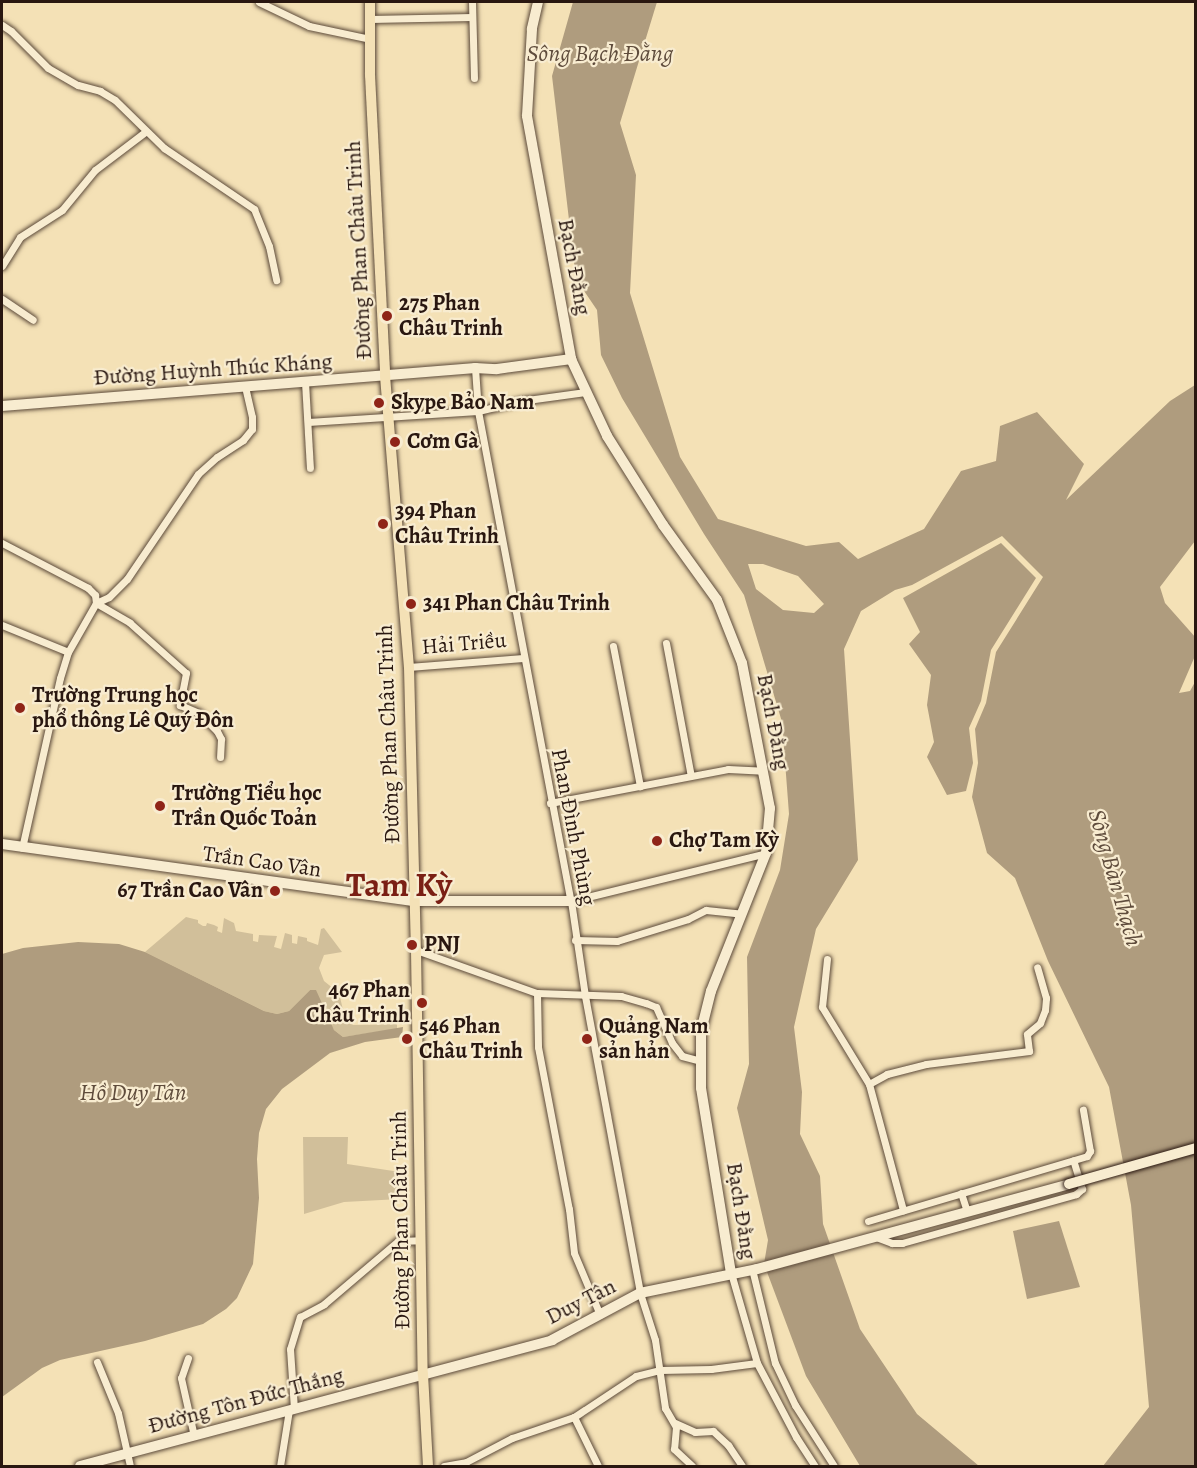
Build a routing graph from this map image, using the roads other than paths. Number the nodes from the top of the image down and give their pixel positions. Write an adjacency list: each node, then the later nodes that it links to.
1 (259, 2): 8 (street)
2 (370, 2): 6 (main road, Đường Phan Châu Trinh)
3 (472, 2): 5 (street)
4 (538, 2): 15 (street, Bạch Đằng)
5 (472, 17): 6 (street); 9 (street)
6 (370, 19): 8 (main road, Đường Phan Châu Trinh)
7 (2, 25): 10 (street)
8 (370, 39): 17 (main road, Đường Phan Châu Trinh)
9 (474, 78)
10 (145, 132): 11 (street); 12 (street)
11 (2, 266)
12 (276, 280)
13 (2, 299): 14 (street)
14 (33, 320)
15 (571, 359): 16 (street, Đường Huỳnh Thúc Kháng); 20 (street, Bạch Đằng)
16 (475, 368): 17 (street, Đường Huỳnh Thúc Kháng); 22 (street, Phan Đình Phùng)
17 (385, 376): 18 (street, Đường Huỳnh Thúc Kháng); 23 (main road, Đường Phan Châu Trinh)
18 (305, 382): 19 (street, Đường Huỳnh Thúc Kháng); 24 (street)
19 (245, 387): 21 (street, Đường Huỳnh Thúc Kháng); 27 (street)
20 (585, 392): 22 (street); 35 (street, Bạch Đằng)
21 (2, 406)
22 (478, 411): 23 (street); 32 (street, Phan Đình Phùng)
23 (388, 418): 24 (street); 33 (main road, Đường Phan Châu Trinh)
24 (308, 422): 25 (street)
25 (310, 468)
26 (2, 543): 27 (street)
27 (96, 603): 31 (street); 34 (street)
28 (2, 625): 31 (street)
29 (666, 643): 36 (street)
30 (613, 646): 37 (street)
31 (68, 652): 40 (street)
32 (523, 658): 33 (street, Hải Triều); 38 (street, Phan Đình Phùng)
33 (409, 667): 43 (main road, Đường Phan Châu Trinh)
34 (220, 757)
35 (763, 771): 36 (street); 41 (street, Bạch Đằng)
36 (692, 776): 37 (street)
37 (640, 786): 38 (street)
38 (550, 803): 42 (street, Phan Đình Phùng)
39 (2, 844): 40 (street, Trần Cao Vân)
40 (22, 848): 43 (street, Trần Cao Vân)
41 (766, 853): 42 (street, Trần Cao Vân); 44 (street, Bạch Đằng)
42 (571, 901): 43 (street, Trần Cao Vân); 45 (street, Phan Đình Phùng)
43 (413, 902): 46 (main road, Đường Phan Châu Trinh)
44 (742, 914): 45 (street); 51 (street, Bạch Đằng)
45 (575, 940): 50 (street, Phan Đình Phùng)
46 (416, 950): 49 (street); 61 (main road, Đường Phan Châu Trinh)
47 (827, 959): 52 (street)
48 (1037, 967): 52 (street)
49 (537, 993): 50 (street); 65 (street)
50 (585, 996): 51 (street); 64 (street, Phan Đình Phùng)
51 (701, 1061): 63 (street, Bạch Đằng)
52 (869, 1084): 57 (street)
53 (1083, 1110): 55 (street)
54 (1196, 1148): 58 (street, Duy Tân, bridge)
55 (1073, 1160): 56 (street); 60 (street)
56 (961, 1193): 57 (street); 58 (street)
57 (903, 1210): 59 (street)
58 (966, 1212): 60 (street, Duy Tân)
59 (868, 1221)
60 (876, 1237): 62 (street, Duy Tân)
61 (421, 1240): 70 (main road, Đường Phan Châu Trinh); 71 (street)
62 (755, 1269): 63 (street, Duy Tân); 85 (street)
63 (731, 1273): 64 (street, Duy Tân); 68 (street, Bạch Đằng)
64 (640, 1293): 65 (street, Duy Tân); 69 (street, Phan Đình Phùng)
65 (600, 1315): 70 (street, Duy Tân)
66 (188, 1358): 74 (street)
67 (97, 1362): 75 (street)
68 (757, 1364): 69 (street); 84 (street, Bạch Đằng)
69 (660, 1370): 72 (street); 73 (street, Phan Đình Phùng)
70 (423, 1374): 71 (street, Đường Tôn Đức Thắng); 79 (main road, Đường Phan Châu Trinh)
71 (291, 1409): 74 (street, Đường Tôn Đức Thắng); 76 (street)
72 (574, 1417): 80 (street); 81 (street)
73 (675, 1424): 82 (street, Phan Đình Phùng); 83 (street)
74 (194, 1436): 75 (street, Đường Tôn Đức Thắng)
75 (127, 1454): 77 (street, Đường Tôn Đức Thắng); 78 (street)
76 (280, 1466)
77 (80, 1467)
78 (130, 1467)
79 (428, 1467)
80 (444, 1467)
81 (598, 1467)
82 (692, 1467)
83 (742, 1467)
84 (815, 1467)
85 (834, 1467)

